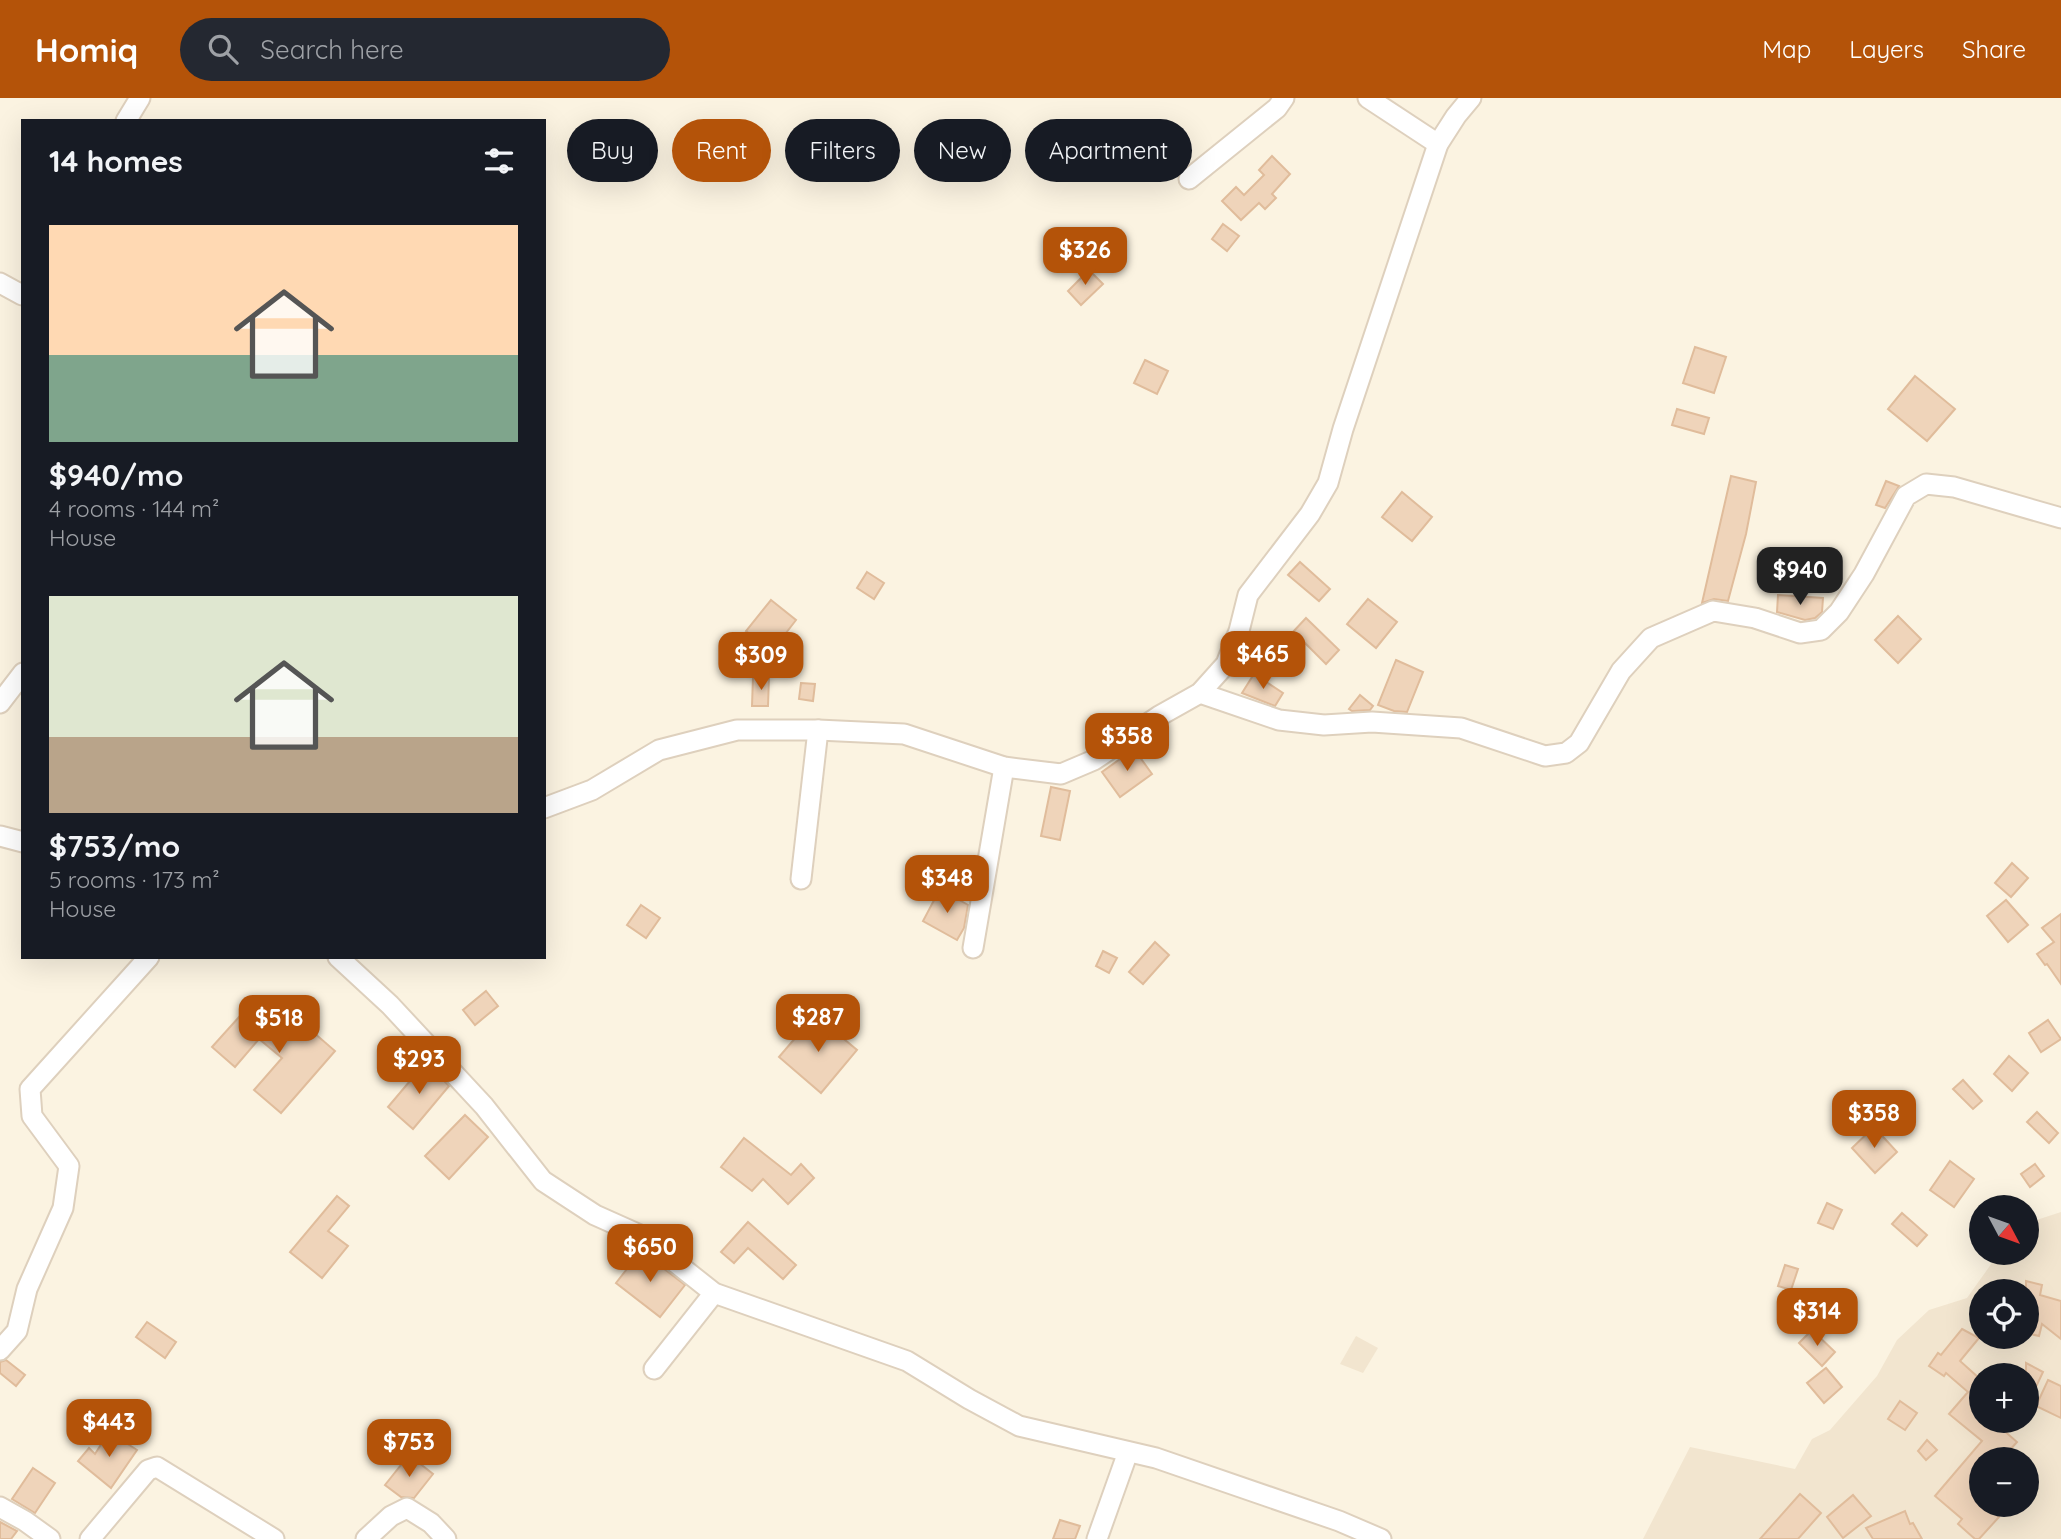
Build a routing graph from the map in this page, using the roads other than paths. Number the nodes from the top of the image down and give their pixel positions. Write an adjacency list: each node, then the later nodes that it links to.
1 (140, 98): 5 (street)
2 (1284, 98): 7 (street)
3 (1368, 98): 6 (street)
4 (1471, 98): 6 (street)
5 (127, 119)
6 (1438, 144): 12 (street)
7 (1192, 177)
8 (0, 283): 9 (street)
9 (21, 294)
10 (2061, 518): 12 (street)
11 (21, 676): 13 (street)
12 (1200, 694): 15 (street)
13 (0, 703)
14 (818, 730): 15 (street); 16 (street); 19 (street)
15 (1004, 767): 20 (street)
16 (546, 807)
17 (0, 836): 18 (street)
18 (21, 841)
19 (801, 879)
20 (973, 948)
21 (147, 959): 24 (street)
22 (340, 959): 23 (street)
23 (714, 1293): 25 (street); 26 (street)
24 (0, 1350)
25 (654, 1370)
26 (1128, 1452): 33 (street); 34 (street)
27 (0, 1507): 28 (street)
28 (50, 1539)
29 (90, 1539): 30 (street)
30 (274, 1539)
31 (366, 1539): 32 (street)
32 (446, 1539)
33 (1097, 1539)
34 (1381, 1539)

